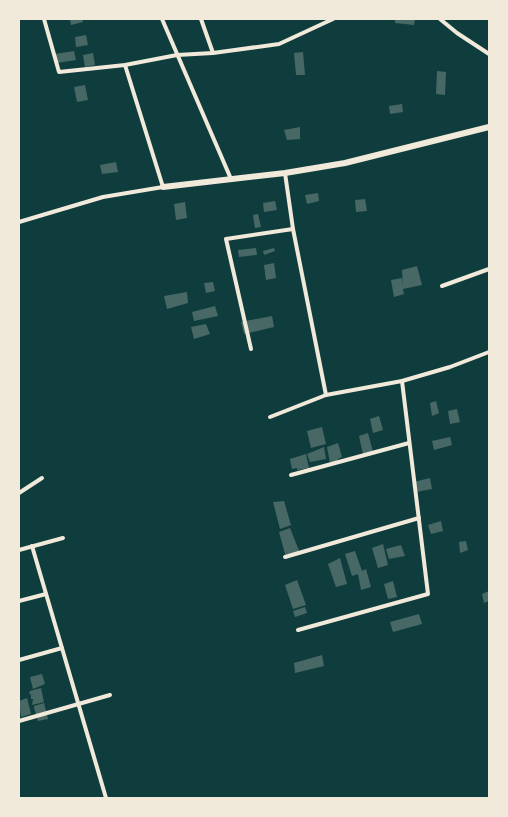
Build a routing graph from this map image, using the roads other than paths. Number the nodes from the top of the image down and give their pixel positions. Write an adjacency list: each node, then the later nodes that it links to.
1 (44, 19): 9 (street)
2 (162, 19): 7 (street)
3 (201, 19): 6 (street)
4 (333, 19): 6 (street)
5 (440, 19): 8 (street)
6 (214, 53): 7 (street)
7 (177, 54): 9 (street); 12 (street)
8 (489, 54)
9 (125, 65): 13 (street)
10 (489, 126): 11 (street)
11 (284, 173): 12 (street); 15 (street)
12 (231, 179): 13 (street)
13 (163, 187): 14 (street)
14 (19, 222)
15 (293, 229): 18 (street); 21 (street)
16 (489, 269): 17 (street)
17 (442, 286)
18 (251, 349)
19 (489, 352): 20 (street)
20 (402, 381): 21 (street); 23 (street)
21 (326, 395): 22 (street)
22 (270, 417)
23 (409, 443): 24 (street); 27 (street)
24 (291, 475)
25 (42, 478): 26 (street)
26 (19, 493)
27 (419, 518): 31 (street); 34 (street)
28 (63, 538): 29 (street)
29 (32, 546): 30 (street); 32 (street)
30 (19, 550)
31 (285, 557)
32 (46, 594): 33 (street); 35 (street)
33 (19, 601)
34 (298, 630)
35 (62, 648): 36 (street); 38 (street)
36 (19, 660)
37 (110, 695): 38 (street)
38 (79, 705): 39 (street); 40 (street)
39 (19, 721)
40 (106, 798)

